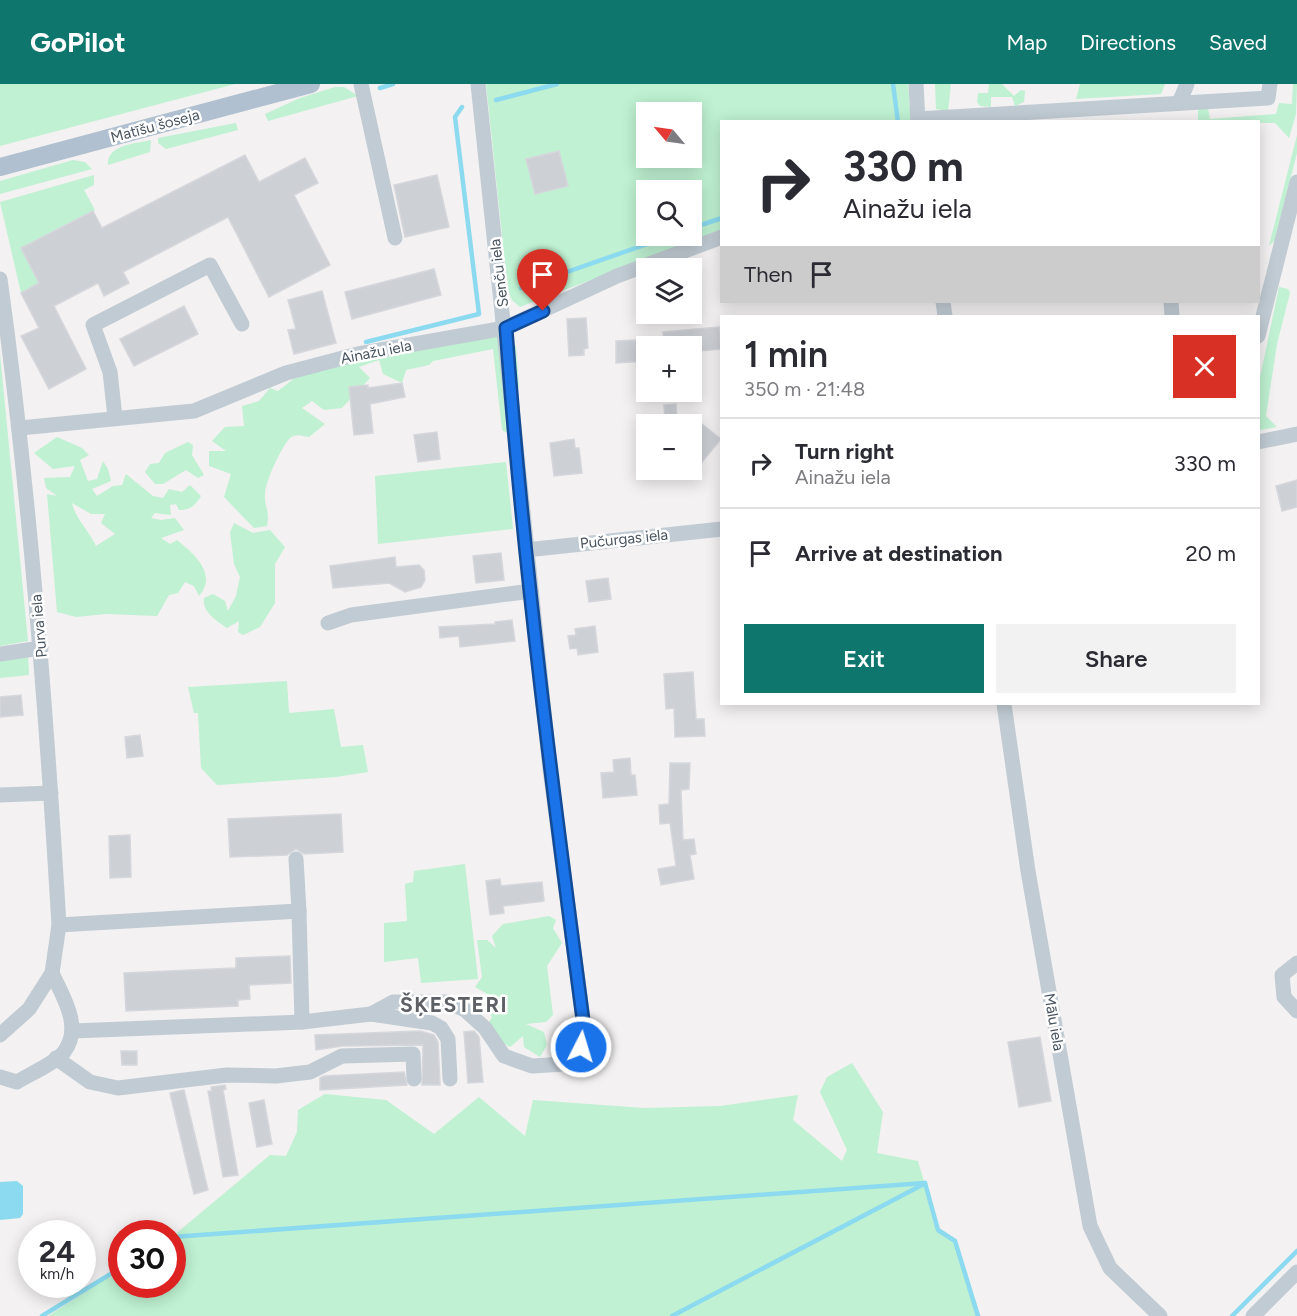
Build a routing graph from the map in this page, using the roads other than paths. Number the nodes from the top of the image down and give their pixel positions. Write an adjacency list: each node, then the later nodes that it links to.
1 (310, 84): 9 (main road, Matīšu šoseja)
2 (361, 84): 11 (street)
3 (478, 84): 15 (street, Senču iela)
4 (916, 84): 8 (street)
5 (1187, 84): 7 (street)
6 (1270, 84): 7 (street)
7 (1179, 103): 8 (street)
8 (918, 120)
9 (0, 167)
10 (1297, 182): 16 (street)
11 (395, 238)
12 (720, 238): 15 (street, Ainažu iela)
13 (0, 279): 18 (street, Purva iela)
14 (242, 324): 17 (street)
15 (506, 328): 17 (street, Ainažu iela); 22 (street, Senču iela)
16 (1260, 328)
17 (115, 417): 18 (street, Ainažu iela)
18 (20, 428): 25 (street, Purva iela)
19 (1297, 434): 20 (street)
20 (1260, 442)
21 (720, 529): 22 (street, Pučurgas iela)
22 (526, 550): 23 (street, Senču iela)
23 (531, 591): 24 (street); 36 (street, Senču iela)
24 (328, 623)
25 (41, 648): 26 (street); 28 (street, Purva iela)
26 (0, 654)
27 (1004, 705): 45 (street, Mālu iela)
28 (51, 793): 29 (street); 32 (street, Purva iela)
29 (0, 795)
30 (296, 859): 31 (street)
31 (299, 911): 32 (street); 37 (street)
32 (59, 925): 34 (street, Purva iela)
33 (1297, 963): 35 (street)
34 (52, 974): 38 (street); 39 (street, Purva iela)
35 (1297, 1011)
36 (371, 1014): 37 (street); 43 (street)
37 (302, 1022): 38 (street)
38 (74, 1031): 40 (street)
39 (0, 1035)
40 (56, 1058): 41 (street); 42 (street)
41 (0, 1077)
42 (414, 1079)
43 (450, 1079)
44 (1297, 1272): 46 (street)
45 (1160, 1316)
46 (1253, 1316)

